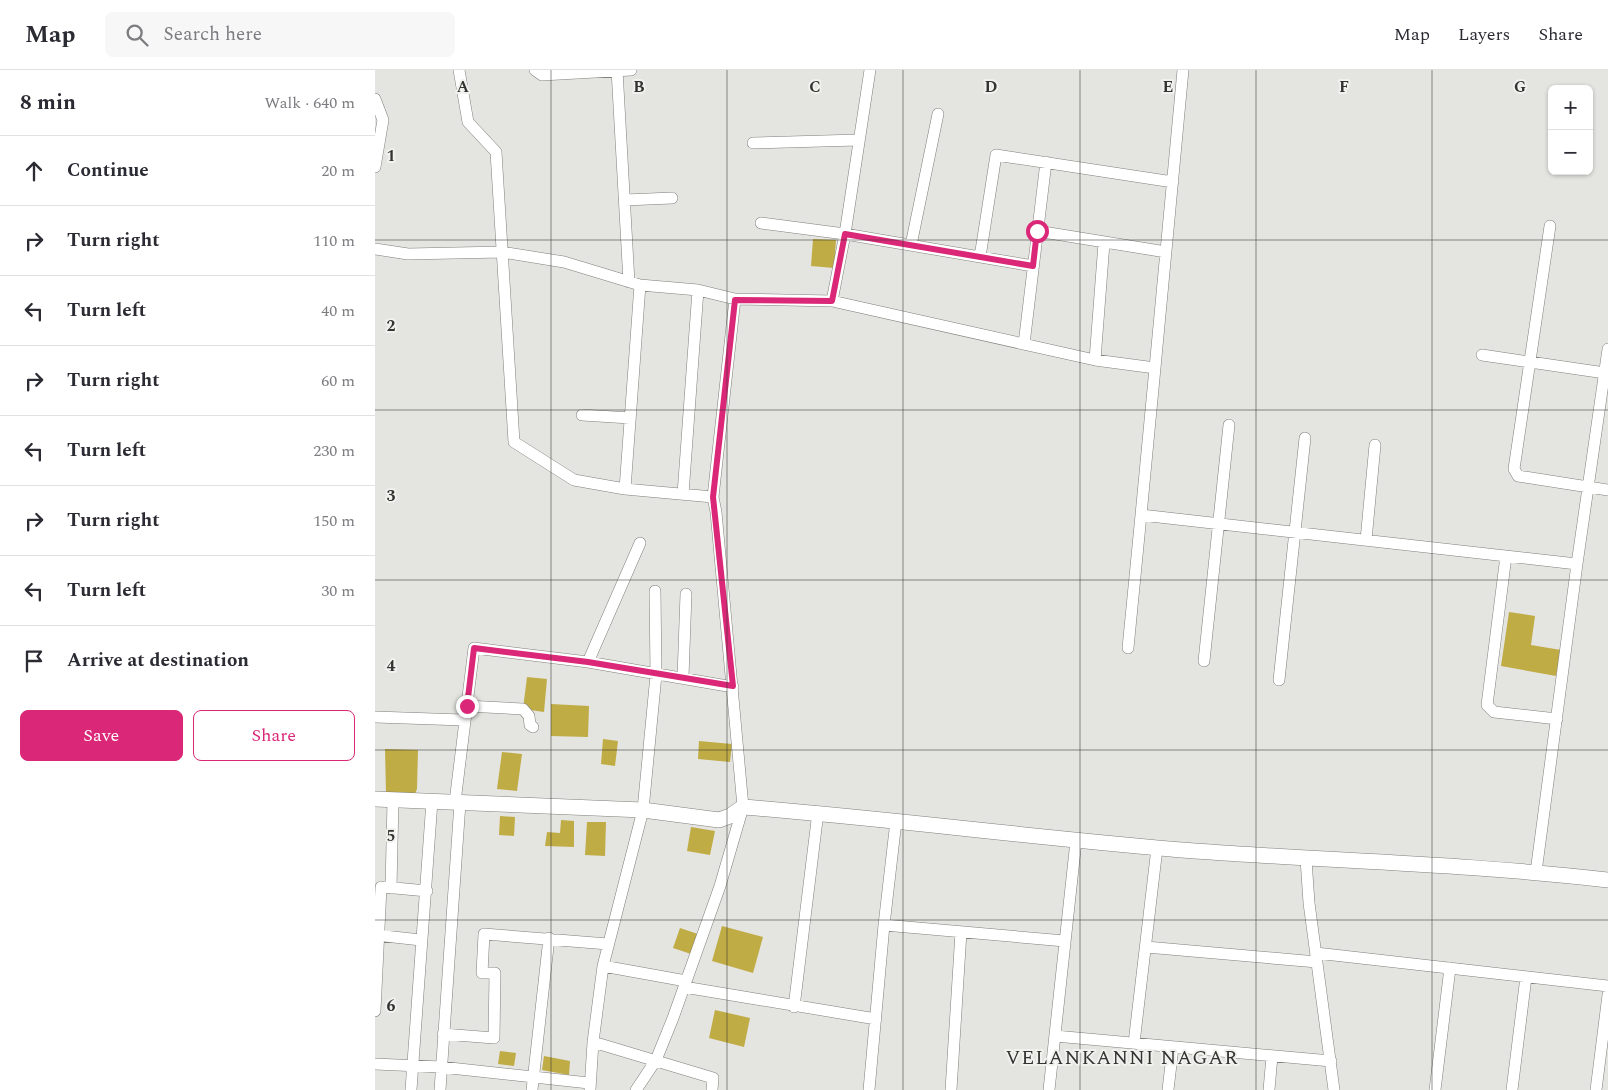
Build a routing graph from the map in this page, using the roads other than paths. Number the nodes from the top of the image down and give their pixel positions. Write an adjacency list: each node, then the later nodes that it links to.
1 (459, 70): 23 (street)
2 (535, 70): 6 (street)
3 (631, 70): 6 (street)
4 (870, 70): 9 (street)
5 (1183, 70): 13 (street)
6 (617, 71): 15 (street)
7 (375, 99): 12 (street)
8 (938, 114): 21 (street)
9 (857, 140): 10 (street); 19 (street)
10 (753, 143)
11 (1046, 162): 13 (street); 18 (street); 25 (street)
12 (375, 167)
13 (1173, 182): 24 (street)
14 (672, 198): 15 (street)
15 (625, 200): 27 (street)
16 (761, 223): 19 (street)
17 (1550, 226): 35 (street)
18 (1037, 231): 20 (street); 26 (street)
19 (845, 234): 21 (street); 30 (street)
20 (1104, 244): 24 (street); 34 (street)
21 (911, 245): 25 (street)
22 (375, 249): 23 (street)
23 (502, 252): 27 (street); 44 (street)
24 (1166, 252): 36 (street)
25 (980, 257): 26 (street)
26 (1033, 266): 31 (street)
27 (635, 283): 28 (street); 39 (street)
28 (698, 290): 29 (street); 46 (street)
29 (735, 300): 30 (street); 47 (street)
30 (832, 301): 31 (street)
31 (1023, 344): 34 (street)
32 (1608, 350): 37 (street)
33 (1482, 355): 35 (street)
34 (1095, 360): 36 (street)
35 (1529, 363): 37 (street); 43 (street)
36 (1155, 368): 48 (street)
37 (1605, 373): 43 (street)
38 (582, 414): 39 (street)
39 (630, 418): 44 (street)
40 (1229, 425): 49 (street)
41 (1305, 438): 50 (street)
42 (1375, 445): 51 (street)
43 (1588, 487): 45 (street); 54 (street)
44 (625, 489): 46 (street)
45 (1608, 490)
46 (683, 494): 47 (street)
47 (713, 497): 63 (street)
48 (1141, 516): 49 (street); 57 (street)
49 (1219, 524): 50 (street); 58 (street)
50 (1296, 533): 51 (street); 62 (street)
51 (1366, 540): 53 (street)
52 (640, 543): 59 (street)
53 (1506, 556): 54 (street); 67 (street)
54 (1577, 564): 67 (street)
55 (655, 591): 60 (street)
56 (687, 594): 61 (street)
57 (1128, 648)
58 (1204, 661)
59 (588, 662): 60 (street); 64 (street)
60 (656, 675): 61 (street); 74 (street)
61 (683, 677): 63 (street)
62 (1279, 680)
63 (733, 686): 73 (street)
64 (467, 706): 66 (street); 68 (street)
65 (375, 717): 66 (street)
66 (463, 720): 72 (street)
67 (1557, 720): 80 (street)
68 (533, 727)
69 (375, 799): 70 (main road)
70 (393, 800): 71 (main road); 82 (street)
71 (432, 801): 72 (main road); 83 (street)
72 (458, 802): 74 (main road); 102 (street)
73 (743, 807): 74 (main road); 75 (main road); 96 (street)
74 (643, 810): 90 (street)
75 (818, 812): 76 (main road); 99 (street)
76 (896, 821): 77 (main road); 84 (street)
77 (1077, 841): 78 (main road); 89 (street)
78 (1157, 848): 79 (main road); 91 (street)
79 (1306, 859): 80 (main road); 92 (street)
80 (1536, 872): 81 (main road)
81 (1608, 880)
82 (382, 887): 83 (street); 86 (street)
83 (427, 891): 88 (street)
84 (884, 924): 85 (street); 101 (street)
85 (961, 932): 89 (street); 121 (street)
86 (377, 935): 88 (street); 100 (street)
87 (549, 938): 90 (street); 102 (street); 113 (street)
88 (421, 940): 111 (street)
89 (1065, 941): 103 (street)
90 (608, 944): 93 (street)
91 (1146, 946): 92 (street); 105 (street)
92 (1316, 957): 94 (street); 109 (street)
93 (603, 966): 96 (street); 104 (street)
94 (1450, 968): 95 (street); 126 (street)
95 (1526, 977): 97 (street); 127 (street)
96 (685, 984): 99 (street); 108 (street)
97 (1608, 986)
98 (1608, 995): 128 (street)
99 (794, 1007): 101 (street)
100 (375, 1011)
101 (876, 1019): 120 (street)
102 (443, 1034): 112 (street)
103 (1055, 1036): 105 (street); 122 (street)
104 (593, 1042): 108 (street); 114 (street)
105 (1134, 1043): 106 (street)
106 (1173, 1047): 107 (street); 123 (street)
107 (1272, 1056): 109 (street); 124 (street)
108 (656, 1060): 118 (street); 119 (street)
109 (1331, 1061): 125 (street)
110 (375, 1064): 111 (street)
111 (412, 1066): 112 (street); 115 (street)
112 (441, 1067): 113 (street); 116 (street)
113 (534, 1075): 114 (street); 117 (street)
114 (589, 1086)
115 (411, 1090)
116 (440, 1090)
117 (532, 1090)
118 (636, 1090)
119 (713, 1090)
120 (869, 1090)
121 (951, 1090)
122 (1049, 1090)
123 (1168, 1090)
124 (1269, 1090)
125 (1334, 1090)
126 (1435, 1090)
127 (1512, 1090)
128 (1596, 1090)

